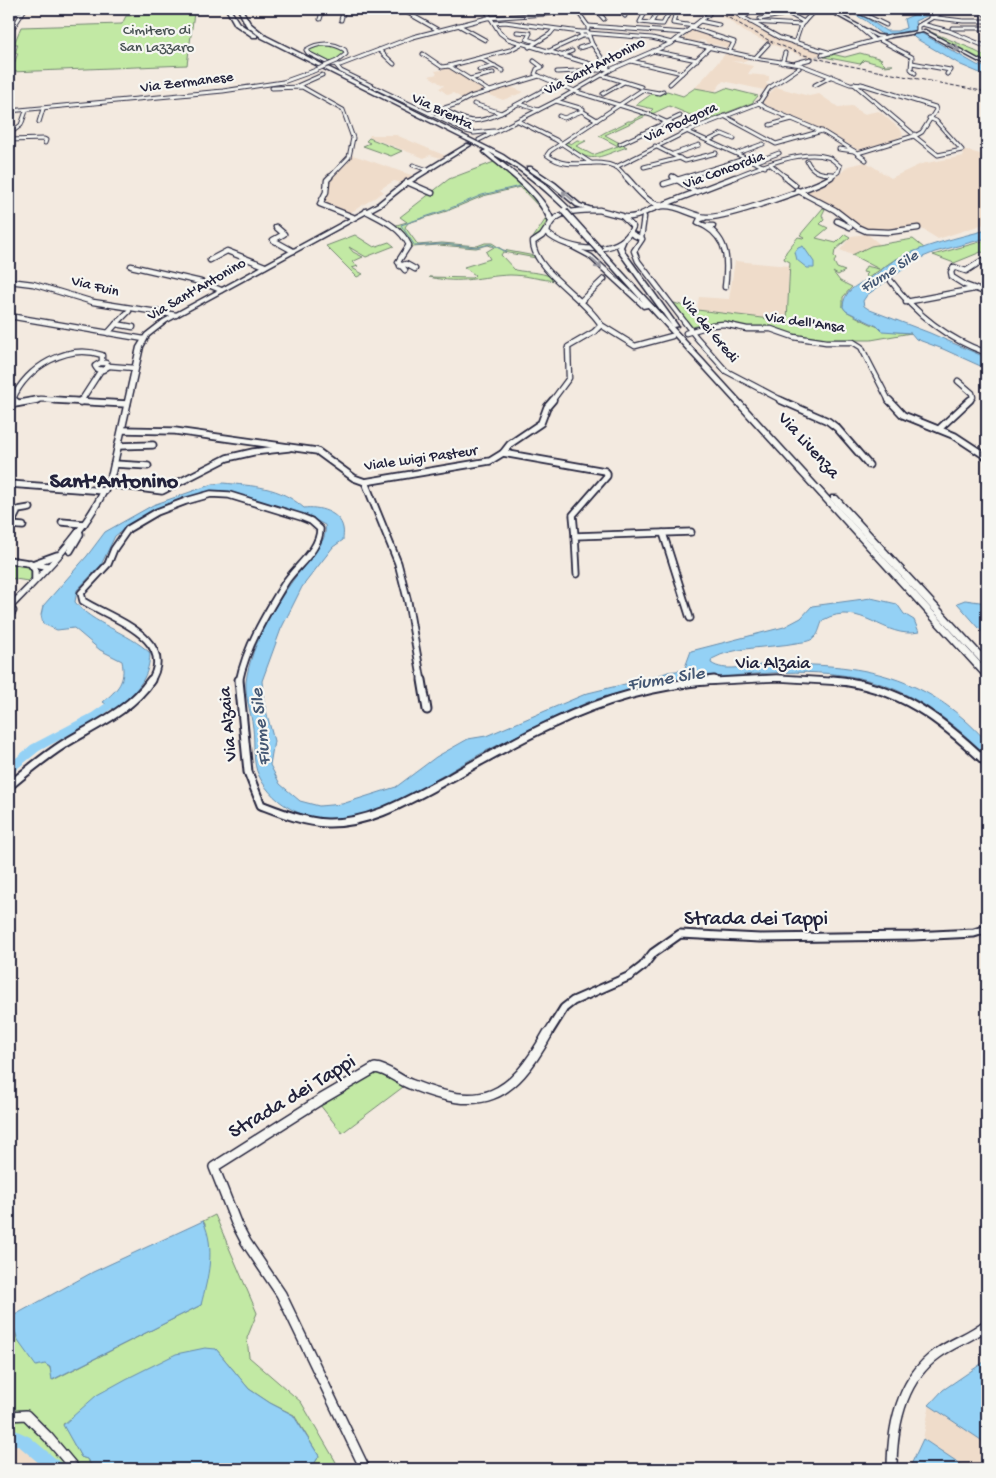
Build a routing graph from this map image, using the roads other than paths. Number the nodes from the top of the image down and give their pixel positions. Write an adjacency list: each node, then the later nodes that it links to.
1 (24, 9): 29 (street)
2 (228, 9): 81 (highway)
3 (235, 9): 54 (highway)
4 (240, 9): 54 (highway)
5 (246, 9): 81 (highway)
6 (363, 9): 25 (street)
7 (401, 9): 67 (street)
8 (485, 9): 37 (street)
9 (521, 9): 31 (street)
10 (545, 9): 30 (street)
11 (617, 9): 26 (street, Via Zermanese); 34 (street)
12 (647, 9): 53 (street)
13 (659, 9): 53 (street)
14 (671, 9): 53 (street)
15 (702, 9): 38 (street)
16 (728, 9): 39 (street)
17 (753, 9): 39 (street)
18 (782, 9): 46 (street); 56 (street)
19 (810, 9): 56 (street)
20 (827, 9): 63 (main road)
21 (854, 9): 58 (street)
22 (952, 9): 28 (street)
23 (979, 9): 35 (street)
24 (322, 10): 25 (street); 41 (street)
25 (343, 10): 43 (street)
26 (596, 10): 27 (street, Via Zermanese); 42 (street)
27 (579, 11): 30 (street, Via Zermanese); 60 (street)
28 (940, 11): 40 (street)
29 (22, 13): 32 (street); 36 (street)
30 (546, 13): 31 (street, Via Zermanese)
31 (524, 14): 37 (street, Via Zermanese)
32 (9, 15): 36 (street)
33 (675, 15): 62 (street)
34 (625, 16)
35 (987, 16)
36 (19, 17): 73 (street)
37 (490, 17): 49 (street, Via Zermanese); 51 (street)
38 (704, 17): 44 (street, Via Sant'Antonino); 45 (street)
39 (742, 17): 50 (street)
40 (930, 17): 47 (street); 64 (street)
41 (320, 19)
42 (604, 19)
43 (341, 20)
44 (700, 21): 55 (street); 62 (street, Via Sant'Antonino)
45 (722, 21)
46 (755, 21): 50 (street); 56 (street)
47 (955, 21): 48 (street); 68 (street)
48 (987, 21)
49 (469, 22): 57 (street, Via Zermanese); 59 (street)
50 (749, 22): 84 (street)
51 (494, 23): 52 (street); 78 (street)
52 (510, 23): 61 (street); 69 (street)
53 (651, 23)
54 (246, 24): 81 (highway, Via Brenta)
55 (719, 24)
56 (802, 24): 84 (street)
57 (458, 25): 67 (street, Via Zermanese); 79 (street)
58 (886, 25)
59 (475, 26)
60 (588, 26): 72 (street); 75 (street)
61 (540, 27): 66 (street); 71 (street)
62 (692, 27): 72 (street, Via Sant'Antonino); 97 (street)
63 (859, 27): 76 (main road); 77 (street)
64 (924, 28): 68 (street); 70 (main road); 70 (street); 113 (main road, one-way to 113)
65 (987, 28): 68 (street)
66 (554, 29): 74 (street); 82 (street)
67 (438, 30): 92 (street, Via Zermanese)
68 (951, 30): 90 (street)
69 (516, 31): 71 (street); 78 (street)
70 (918, 31): 76 (main road)
71 (532, 33): 82 (street)
72 (685, 33): 80 (street, Via Sant'Antonino)
73 (9, 34)
74 (581, 34): 75 (street); 95 (street)
75 (589, 34): 83 (street); 86 (street)
76 (890, 36): 77 (street)
77 (875, 38): 98 (street); 111 (street)
78 (508, 39): 85 (street)
79 (485, 40)
80 (676, 40): 83 (street, Via Sant'Antonino); 89 (street)
81 (268, 41): 174 (highway, Via Brenta); 188 (highway, Via Brenta)
82 (536, 42): 88 (street)
83 (672, 42): 94 (street, Via Sant'Antonino)
84 (795, 43): 98 (street)
85 (521, 44): 88 (street); 104 (street)
86 (592, 44): 91 (street); 117 (street)
87 (768, 44): 105 (street)
88 (529, 47): 95 (street)
89 (710, 47): 97 (street); 107 (street)
90 (987, 47)
91 (579, 48)
92 (379, 50): 109 (street, Via Zermanese); 112 (street)
93 (572, 51): 102 (street)
94 (654, 51): 101 (street, Via Sant'Antonino); 107 (street)
95 (548, 52): 102 (street)
96 (637, 52): 101 (street)
97 (730, 52): 105 (street)
98 (831, 52): 103 (street)
99 (785, 53): 110 (street)
100 (422, 54): 114 (street)
101 (644, 55): 106 (street, Via Sant'Antonino)
102 (561, 56): 117 (street)
103 (822, 56)
104 (480, 58): 114 (street); 115 (street)
105 (755, 58): 110 (street)
106 (631, 60): 119 (street, Via Sant'Antonino); 123 (street)
107 (697, 60): 123 (street)
108 (534, 61): 128 (street)
109 (336, 63): 109 (street); 140 (street, Via Zermanese, bridge); 156 (street)
110 (782, 63): 116 (street); 116 (street)
111 (912, 63): 124 (street); 125 (street)
112 (394, 64)
113 (987, 65)
114 (450, 66): 130 (street)
115 (495, 66): 118 (street); 120 (street)
116 (799, 66): 129 (street); 146 (street)
117 (605, 69): 119 (street); 121 (street)
118 (479, 70)
119 (610, 70): 127 (street, Via Sant'Antonino)
120 (503, 71)
121 (557, 72)
122 (493, 73): 130 (street)
123 (682, 73): 133 (street)
124 (915, 73)
125 (947, 74)
126 (322, 75): 137 (street)
127 (602, 75): 131 (street); 142 (street, Via Sant'Antonino)
128 (539, 76): 132 (street); 135 (street)
129 (832, 76): 134 (street); 134 (street); 136 (street)
130 (470, 79): 141 (street)
131 (624, 82): 138 (street); 144 (street)
132 (555, 84): 142 (street); 148 (street)
133 (670, 84)
134 (854, 84): 161 (street); 172 (street); 173 (street)
135 (509, 85): 139 (street); 141 (street)
136 (815, 85)
137 (297, 86): 140 (street); 230 (street)
138 (641, 87)
139 (515, 88)
140 (232, 90): 150 (street, Via Zermanese)
141 (489, 91): 151 (street)
142 (575, 91): 145 (street, Via Sant'Antonino); 149 (street)
143 (663, 91): 149 (street)
144 (603, 94)
145 (556, 101): 152 (street, Via Sant'Antonino); 155 (street)
146 (759, 103): 160 (street, Via Podgora); 162 (street)
147 (474, 104): 157 (street)
148 (520, 104): 152 (street); 157 (street)
149 (619, 105): 163 (street); 166 (street)
150 (43, 109): 154 (street, Via Zermanese); 165 (street)
151 (443, 109): 156 (street); 157 (street)
152 (538, 110): 164 (street, Via Sant'Antonino)
153 (9, 111): 154 (street, Via Zermanese)
154 (26, 111): 171 (street)
155 (582, 111): 158 (street); 163 (street)
156 (429, 113): 170 (street)
157 (501, 113)
158 (559, 116)
159 (680, 116): 166 (street)
160 (724, 116): 168 (street, Via Podgora); 169 (street)
161 (929, 118): 173 (street); 173 (street)
162 (792, 119): 167 (street); 169 (street)
163 (597, 120): 181 (street)
164 (518, 121): 170 (street, Via Sant'Antonino); 181 (street)
165 (39, 122)
166 (667, 122): 168 (street); 182 (street)
167 (770, 125)
168 (688, 131): 178 (street); 186 (street, Via Podgora)
169 (822, 131): 187 (street)
170 (496, 132): 177 (street, Via Sant'Antonino)
171 (9, 134)
172 (905, 134): 173 (street); 179 (street)
173 (913, 135): 179 (street)
174 (463, 136): 224 (highway, Via Brenta); 225 (highway, one-way to 174)
175 (734, 139): 178 (street)
176 (9, 140): 180 (street)
177 (479, 140)
178 (709, 140): 193 (street)
179 (898, 141): 191 (street)
180 (45, 143)
181 (561, 144): 202 (street); 202 (street)
182 (620, 144)
183 (763, 144): 193 (street)
184 (469, 145): 209 (main road, Via Sant'Antonino)
185 (699, 145): 195 (street)
186 (656, 146): 195 (street); 206 (street, Via Podgora)
187 (845, 146): 189 (street); 191 (street)
188 (482, 149): 224 (highway, Via Brenta); 234 (highway)
189 (839, 149): 190 (street); 191 (street)
190 (832, 151)
191 (856, 152): 200 (street)
192 (716, 153): 197 (street)
193 (738, 153): 198 (street)
194 (780, 153): 203 (street)
195 (673, 154): 197 (street)
196 (811, 156): 199 (street, Via Concordia); 201 (street); 211 (street, Via Concordia)
197 (680, 158): 207 (street)
198 (747, 158): 203 (street); 213 (street)
199 (791, 160): 201 (street, Via Concordia); 205 (street, Via Concordia)
200 (866, 160)
201 (807, 161): 210 (street)
202 (591, 162): 206 (street)
203 (755, 162): 208 (street)
204 (413, 165): 209 (street)
205 (771, 165): 208 (street, Via Concordia); 217 (street)
206 (616, 167): 221 (street)
207 (644, 167)
208 (765, 167): 219 (street, Via Concordia)
209 (428, 170): 214 (main road, Via Sant'Antonino)
210 (819, 173): 211 (street); 215 (street)
211 (833, 174): 215 (street)
212 (672, 176): 213 (street)
213 (678, 180): 216 (street); 219 (street)
214 (407, 182): 220 (street); 226 (main road, Via Sant'Antonino)
215 (820, 182): 218 (street)
216 (664, 184)
217 (795, 185)
218 (797, 190): 229 (street); 241 (street)
219 (696, 192): 222 (street, Via Concordia)
220 (432, 193)
221 (650, 201): 222 (street, Via Concordia); 227 (street)
222 (665, 204): 223 (street, Via Concordia)
223 (677, 208): 227 (street); 228 (street, Via Concordia)
224 (566, 210): 250 (highway, Via Brenta, bridge)
225 (595, 210): 231 (street); 234 (street)
226 (366, 211): 230 (main road, Via Sant'Antonino); 256 (street)
227 (644, 215): 231 (street); 237 (street); 245 (street, Via dei Gredi)
228 (693, 215): 232 (street); 233 (street)
229 (725, 216): 232 (street); 236 (street)
230 (353, 217): 251 (main road, Via Sant'Antonino)
231 (625, 217): 237 (street)
232 (707, 218): 233 (street); 236 (street)
233 (698, 220): 238 (street)
234 (551, 221): 242 (street)
235 (837, 221): 240 (street)
236 (715, 224): 238 (street); 243 (street)
237 (634, 226): 244 (street)
238 (705, 226): 243 (street)
239 (276, 227): 251 (street)
240 (850, 227)
241 (918, 228)
242 (546, 230): 246 (street); 247 (street)
243 (714, 232): 262 (street)
244 (632, 234): 245 (street); 248 (street)
245 (641, 238): 277 (street, Via dei Gredi)
246 (536, 240): 247 (street); 268 (street)
247 (553, 240): 249 (street)
248 (623, 240): 249 (street); 275 (highway)
249 (572, 248): 275 (highway, one-way to 275)
250 (603, 250): 275 (highway, Via Livenza)
251 (293, 251): 255 (main road, Via Sant'Antonino)
252 (210, 260): 255 (street, Via Sant'Antonino)
253 (987, 260): 263 (street)
254 (131, 266): 264 (street)
255 (265, 266): 264 (main road, Via Sant'Antonino)
256 (400, 266): 257 (street); 258 (street)
257 (415, 269)
258 (404, 270)
259 (604, 279): 268 (street)
260 (891, 281): 269 (street)
261 (9, 282): 271 (street, Via Fuin)
262 (725, 287)
263 (974, 289): 265 (street); 269 (street)
264 (221, 290): 271 (main road, Via Sant'Antonino)
265 (987, 293)
266 (9, 295): 267 (street)
267 (9, 300)
268 (582, 300): 274 (street)
269 (906, 302): 281 (street)
270 (129, 311): 273 (street, Via Sant'Antonino)
271 (176, 315): 280 (main road, Via Sant'Antonino)
272 (9, 316): 278 (street, Via Sant'Antonino)
273 (116, 324): 276 (street, Via Sant'Antonino); 278 (street, Via Sant'Antonino)
274 (601, 325): 279 (street); 296 (street, Viale Luigi Pasteur)
275 (673, 326): 322 (highway, Via Livenza); 323 (highway, Via Livenza)
276 (133, 327)
277 (689, 332): 291 (street, Via dell'Ansa); 299 (street, Via dei Gredi)
278 (108, 333): 280 (street, Via Sant'Antonino)
279 (672, 336)
280 (144, 338): 284 (main road, Via Sant'Antonino)
281 (987, 353)
282 (102, 362): 283 (street); 285 (street); 288 (street)
283 (109, 366): 284 (street); 285 (street)
284 (135, 368): 289 (main road, Via Sant'Antonino)
285 (101, 370): 287 (street)
286 (958, 381): 291 (street)
287 (80, 402): 288 (street); 289 (street)
288 (18, 403): 290 (street)
289 (127, 404): 292 (main road, Via Sant'Antonino)
290 (9, 405)
291 (939, 429): 297 (street, Via dell'Ansa)
292 (122, 430): 294 (main road, Via Sant'Antonino); 295 (street, Viale Luigi Pasteur)
293 (153, 445): 294 (street)
294 (118, 446): 298 (main road, Via Sant'Antonino)
295 (293, 447): 301 (street, Viale Luigi Pasteur); 303 (street)
296 (503, 453): 301 (street, Viale Luigi Pasteur); 312 (street)
297 (987, 457)
298 (114, 464): 300 (street); 303 (main road, Via Sant'Antonino)
299 (869, 465)
300 (148, 466)
301 (366, 482): 324 (street)
302 (9, 484): 303 (street)
303 (107, 488): 306 (main road, Via Sant'Antonino)
304 (30, 508): 308 (street)
305 (62, 522): 306 (street)
306 (84, 524): 309 (main road, Via Sant'Antonino)
307 (23, 526): 308 (street)
308 (10, 527)
309 (80, 531): 313 (street, Via Sant'Antonino); 314 (main road, Via Sant'Antonino)
310 (691, 532): 311 (street)
311 (663, 533): 312 (street); 321 (street)
312 (575, 536): 318 (street)
313 (70, 551)
314 (57, 555): 316 (street); 317 (main road, Via Sant'Antonino)
315 (9, 560): 316 (street)
316 (31, 563): 317 (street); 319 (street)
317 (47, 566): 319 (main road, Via Sant'Antonino)
318 (577, 574)
319 (35, 580): 320 (main road, Via Sant'Antonino)
320 (10, 612)
321 (690, 618)
322 (987, 664)
323 (987, 675)
324 (427, 710)
325 (987, 763): 326 (street, Via Alzaia)
326 (9, 786)
327 (987, 929): 331 (street, Strada dei Tappi)
328 (987, 1324): 332 (street)
329 (9, 1416): 330 (street)
330 (75, 1469)
331 (365, 1469)
332 (892, 1469)

